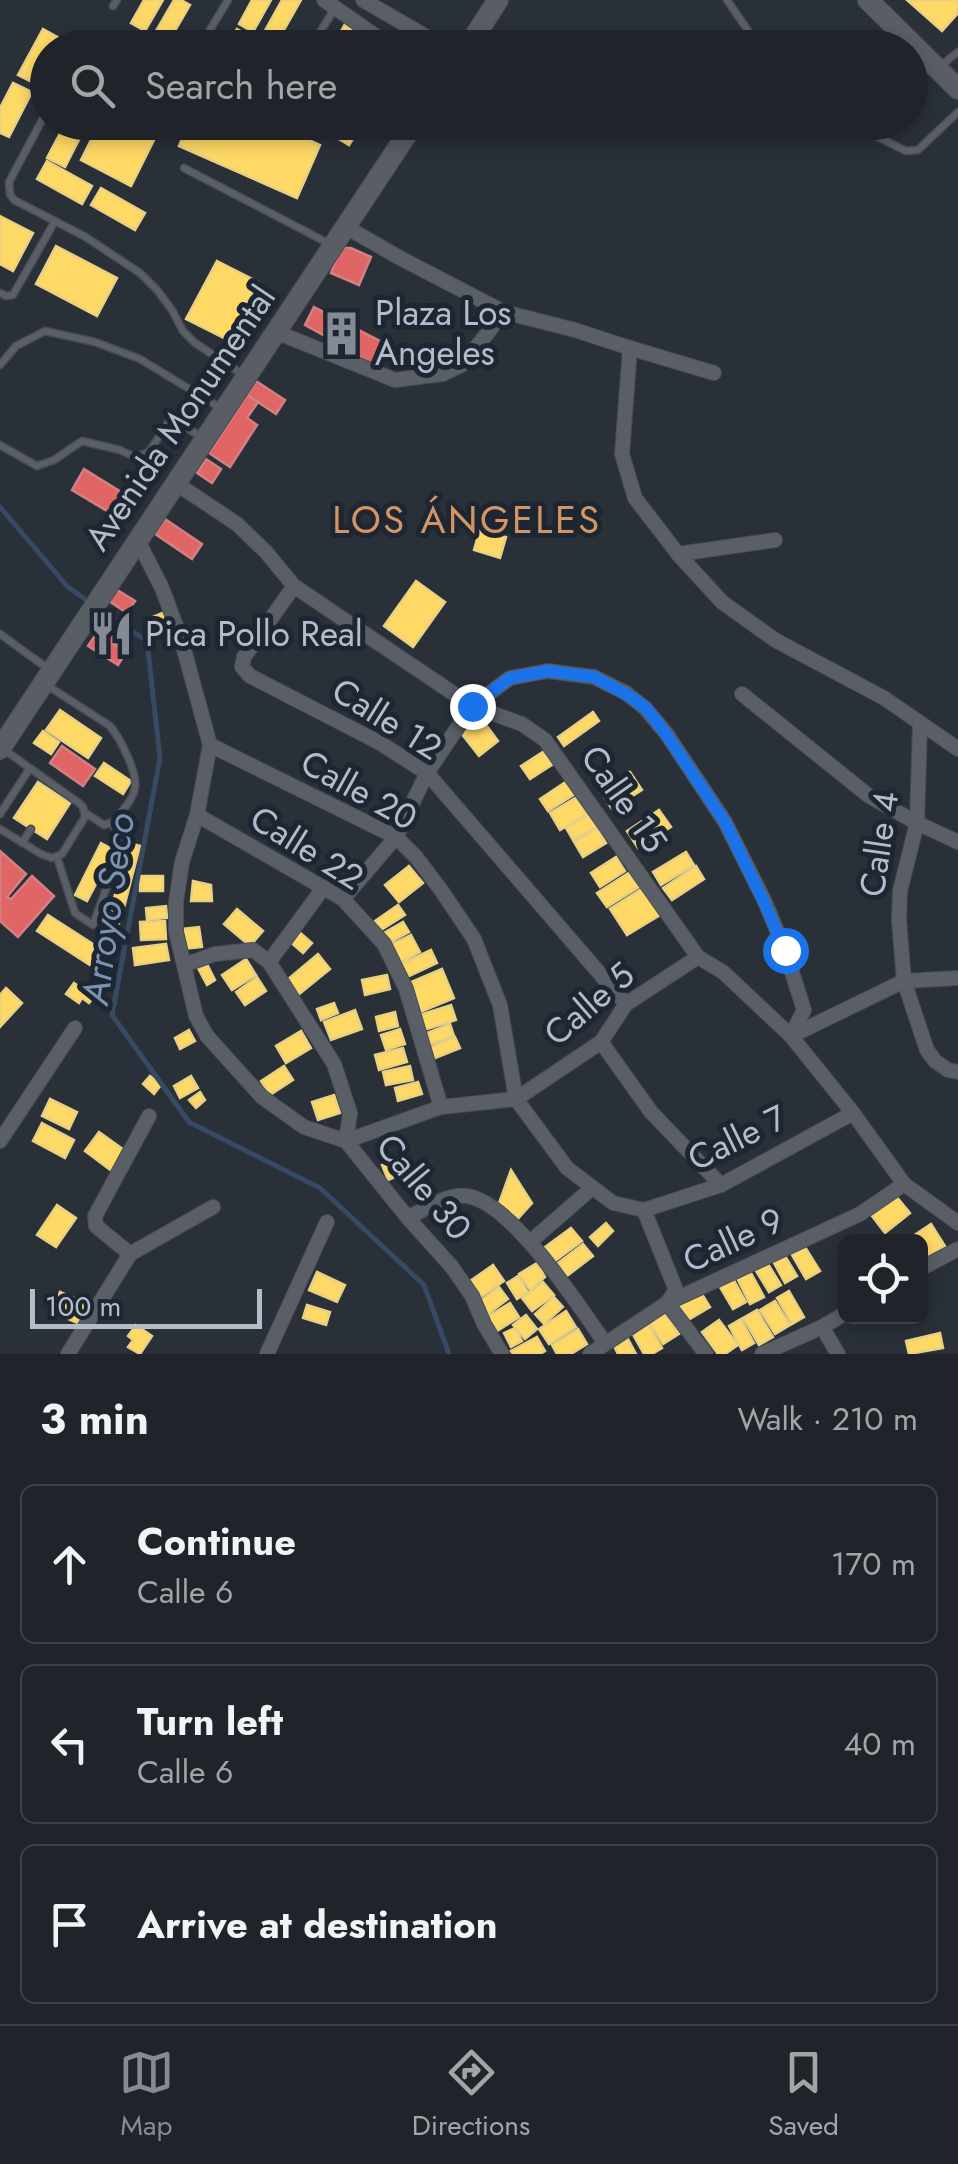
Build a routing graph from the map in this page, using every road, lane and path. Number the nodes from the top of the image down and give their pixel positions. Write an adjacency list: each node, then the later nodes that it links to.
1 (228, 0): 7 (lane)
2 (364, 0): 10 (street)
3 (498, 0): 11 (main road)
4 (727, 0): 12 (lane)
5 (868, 0): 13 (main road)
6 (329, 4): 8 (lane); 9 (street)
7 (210, 30)
8 (318, 30)
9 (367, 30)
10 (415, 30)
11 (478, 30)
12 (748, 30)
13 (898, 30)
14 (958, 52): 16 (lane)
15 (928, 61): 16 (main road)
16 (936, 69): 17 (main road)
17 (958, 89)
18 (958, 112): 21 (lane)
19 (31, 140): 23 (lane)
20 (403, 140): 24 (main road, Avenida Monumental)
21 (884, 140)
22 (184, 168): 25 (lane)
23 (55, 221): 26 (lane); 32 (lane)
24 (346, 228): 25 (main road, Avenida Monumental); 27 (street)
25 (333, 246): 28 (main road, Avenida Monumental)
26 (0, 294)
27 (504, 312): 28 (street); 29 (street)
28 (276, 332): 32 (main road, Avenida Monumental)
29 (630, 348): 31 (street); 41 (street)
30 (0, 365): 33 (lane)
31 (714, 372)
32 (246, 377): 34 (main road, Avenida Monumental)
33 (198, 394): 34 (lane); 35 (lane)
34 (224, 410): 36 (main road, Avenida Monumental)
35 (178, 422): 36 (lane); 37 (lane)
36 (205, 439): 38 (main road, Avenida Monumental)
37 (0, 445)
38 (176, 484): 40 (main road, Avenida Monumental); 42 (street, Calle 15)
39 (775, 540): 41 (street)
40 (138, 541): 44 (main road, Avenida Monumental); 48 (street, Calle 30)
41 (678, 554): 47 (street)
42 (294, 586): 46 (street, Calle 15); 52 (street, Calle 12)
43 (0, 634): 44 (lane)
44 (48, 677): 49 (main road, Avenida Monumental); 56 (lane)
45 (742, 694): 57 (street)
46 (472, 706): 52 (street); 66 (street, Calle 15); 73 (street)
47 (920, 723): 50 (street); 57 (street, Calle 4)
48 (210, 745): 55 (street, Calle 30); 60 (street, Calle 20)
49 (0, 748): 51 (lane)
50 (958, 749)
51 (30, 768): 53 (lane); 54 (lane)
52 (426, 774): 60 (street); 71 (street, Calle 12)
53 (84, 812): 56 (lane); 63 (lane)
54 (0, 814)
55 (197, 816): 64 (street, Calle 22); 68 (street, Calle 30)
56 (113, 822): 63 (lane)
57 (917, 823): 62 (street); 70 (street, Calle 4)
58 (0, 828): 61 (lane)
59 (31, 829): 61 (lane)
60 (396, 837): 65 (street); 76 (street, Calle 20)
61 (22, 842): 63 (lane)
62 (958, 842)
63 (57, 857)
64 (324, 887): 65 (street, Calle 22); 67 (street)
65 (343, 899): 77 (street, Calle 22)
66 (698, 957): 71 (street, Calle 5); 73 (street, Calle 15)
67 (269, 962): 68 (street); 81 (street)
68 (184, 965): 81 (street, Calle 30)
69 (958, 978): 70 (street)
70 (904, 981): 73 (street); 75 (street, Calle 4)
71 (626, 1004): 74 (street, Calle 5)
72 (75, 1028): 80 (street)
73 (792, 1036): 78 (street, Calle 15)
74 (600, 1042): 76 (street, Calle 5); 83 (street)
75 (958, 1072)
76 (516, 1099): 77 (street, Calle 5); 84 (street, Calle 20)
77 (441, 1106): 81 (street, Calle 5)
78 (853, 1113): 82 (street, Calle 15); 83 (street, Calle 7)
79 (148, 1116): 92 (street)
80 (0, 1141)
81 (346, 1141): 87 (street, Calle 30)
82 (904, 1184): 89 (street, Calle 15); 94 (street, Calle 9)
83 (721, 1185): 86 (street, Calle 7)
84 (592, 1188): 86 (street, Calle 20); 90 (street)
85 (212, 1206): 92 (street)
86 (644, 1210): 94 (street)
87 (408, 1218): 90 (street); 100 (street, Calle 30)
88 (327, 1222): 99 (street)
89 (958, 1222)
90 (530, 1242): 97 (street)
91 (958, 1248): 93 (street)
92 (130, 1254): 98 (street)
93 (928, 1265)
94 (667, 1303): 97 (street, Calle 9); 102 (street)
95 (838, 1317): 96 (street)
96 (822, 1326): 103 (street); 104 (street)
97 (605, 1343): 101 (street, Calle 9)
98 (68, 1354)
99 (267, 1354)
100 (502, 1354)
101 (590, 1354)
102 (706, 1354)
103 (762, 1354)
104 (838, 1354)

